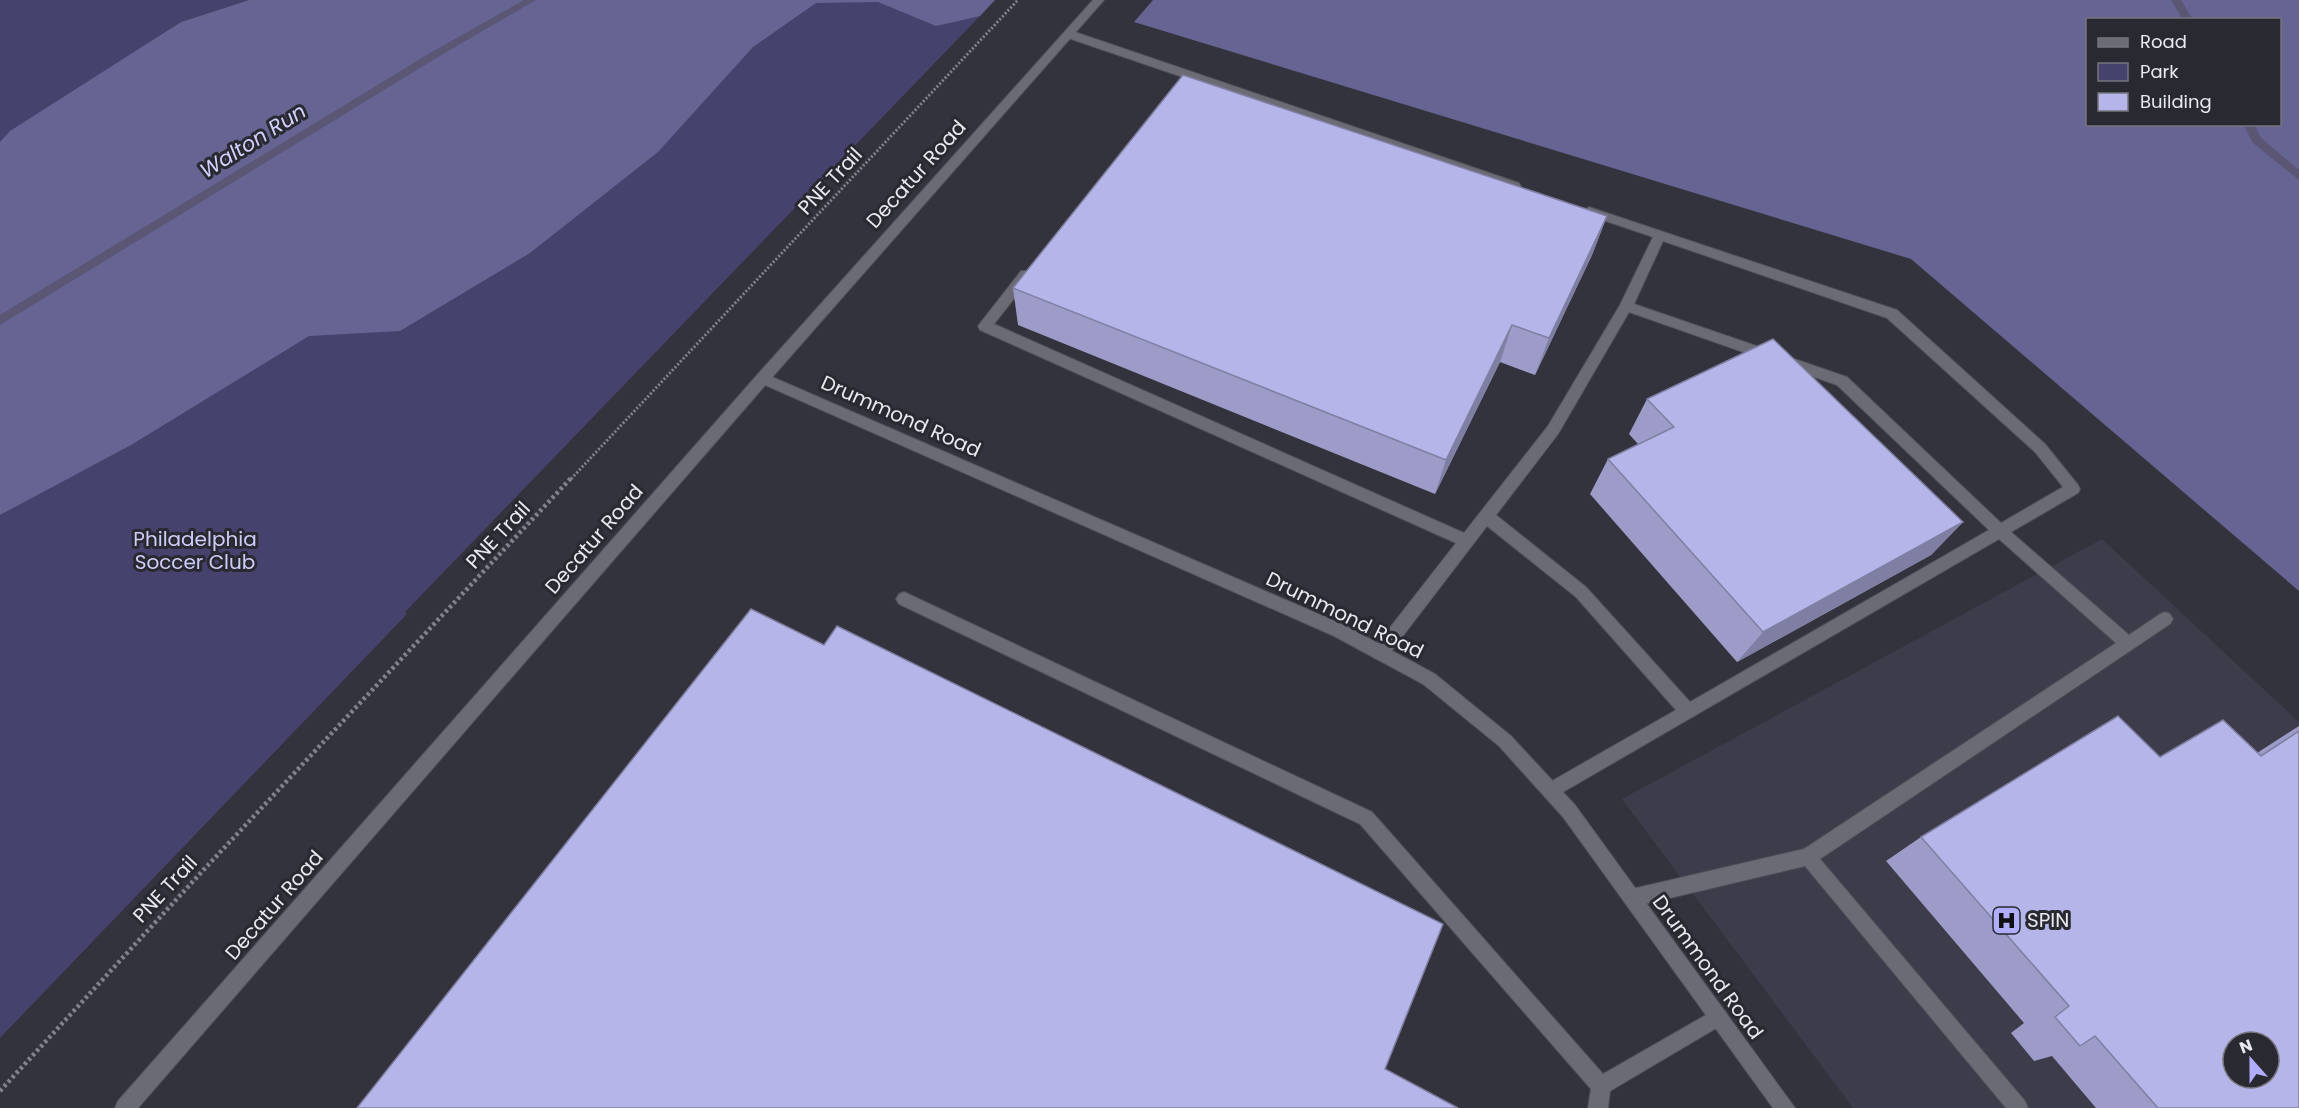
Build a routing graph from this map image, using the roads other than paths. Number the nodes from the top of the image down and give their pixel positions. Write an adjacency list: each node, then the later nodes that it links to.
1 (1099, 0): 2 (street, Decatur Road)
2 (1069, 33): 3 (street); 8 (street, Decatur Road)
3 (1524, 189)
4 (1581, 208): 5 (street)
5 (1660, 235): 7 (street); 10 (street)
6 (1037, 260): 11 (street)
7 (1626, 306): 9 (street); 10 (street)
8 (763, 378): 15 (street, Drummond Road); 22 (street, Decatur Road)
9 (1486, 516): 11 (street); 16 (street)
10 (2001, 532): 14 (street); 16 (street)
11 (1467, 541): 15 (street)
12 (904, 599): 21 (street)
13 (2165, 619): 14 (street)
14 (2128, 644): 18 (street)
15 (1380, 653): 17 (street, Drummond Road)
16 (1688, 712): 17 (street)
17 (1551, 791): 19 (street, Drummond Road)
18 (1808, 857): 19 (street); 25 (street)
19 (1632, 898): 20 (street, Drummond Road)
20 (1719, 1017): 21 (street); 24 (street, Drummond Road)
21 (1601, 1086): 23 (street)
22 (124, 1108)
23 (1598, 1108)
24 (1785, 1108)
25 (2018, 1108)

